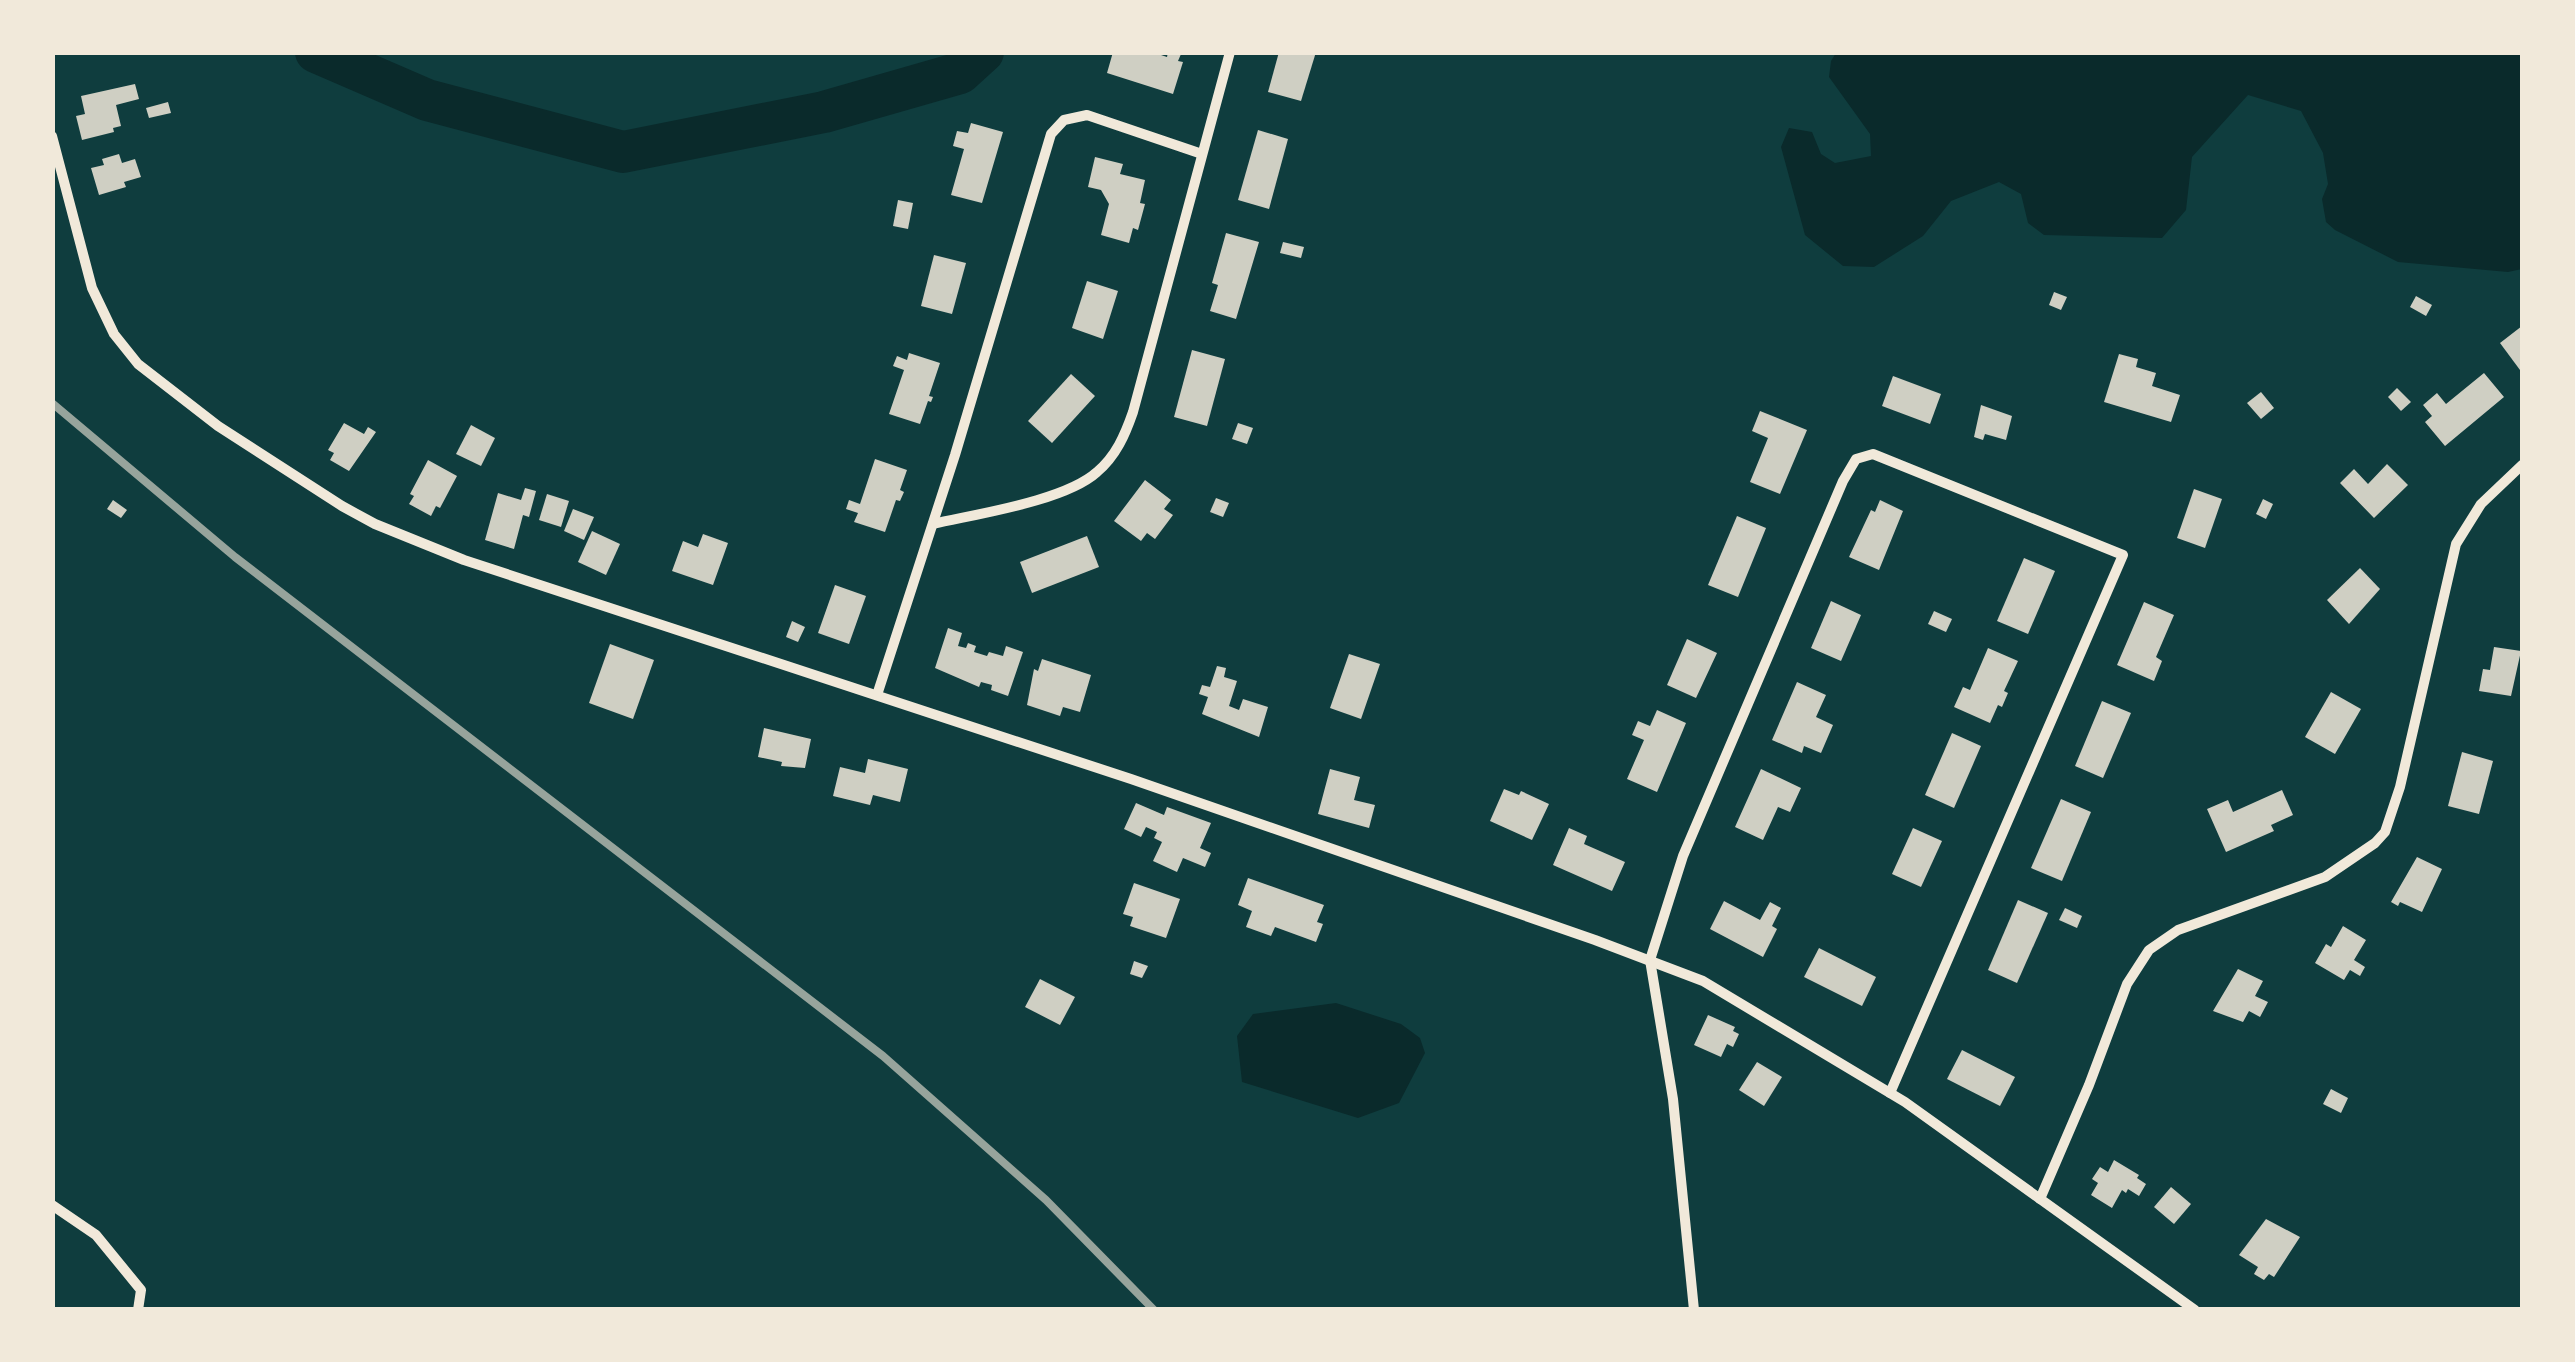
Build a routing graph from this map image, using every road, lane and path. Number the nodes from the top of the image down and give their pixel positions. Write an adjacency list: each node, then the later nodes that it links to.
1 (1230, 52): 3 (street)
2 (52, 136): 6 (street)
3 (1202, 154): 5 (street); 5 (street)
4 (2522, 465): 9 (street)
5 (933, 524): 6 (street)
6 (877, 695): 7 (street)
7 (1650, 960): 8 (street); 8 (street); 12 (street)
8 (1890, 1094): 9 (street)
9 (2040, 1199): 13 (street)
10 (52, 1206): 11 (street)
11 (138, 1310)
12 (1694, 1310)
13 (2195, 1310)

